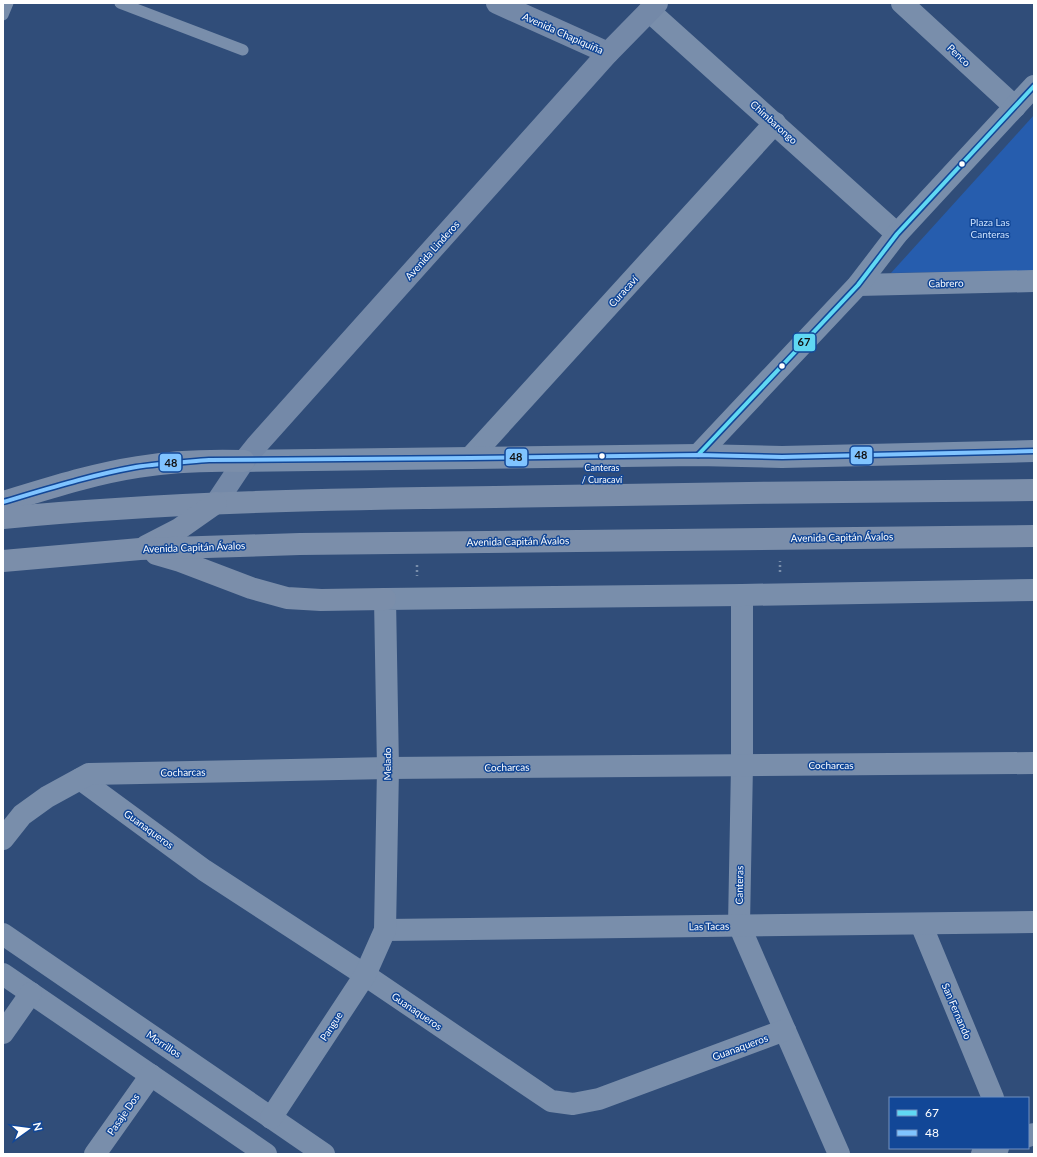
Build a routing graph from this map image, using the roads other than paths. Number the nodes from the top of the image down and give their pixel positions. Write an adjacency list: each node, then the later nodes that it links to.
1 (8, 3): 6 (lane)
2 (120, 3): 7 (lane)
3 (902, 3): 10 (street, Penco)
4 (510, 6): 8 (street, Avenida Chapiquiña)
5 (653, 7): 8 (street, Avenida Linderos); 11 (street, Chimbarongo)
6 (3, 15)
7 (243, 50)
8 (608, 53): 18 (street, Avenida Linderos)
9 (1034, 86): 10 (street)
10 (1015, 107): 12 (street)
11 (775, 123): 12 (street, Chimbarongo); 17 (street, Curacaví)
12 (897, 234): 14 (street)
13 (1034, 281): 14 (street, Cabrero)
14 (858, 285): 16 (street)
15 (1034, 451): 16 (street)
16 (698, 455): 17 (street)
17 (470, 458): 18 (street)
18 (244, 461): 20 (highway); 21 (street, Avenida Linderos)
19 (1034, 490): 21 (highway)
20 (3, 502)
21 (216, 503): 22 (highway); 24 (highway)
22 (3, 518)
23 (1034, 536): 24 (highway, Avenida Capitán Ávalos)
24 (140, 549): 25 (highway, Avenida Capitán Ávalos); 28 (highway)
25 (3, 561)
26 (1034, 590): 27 (street)
27 (742, 595): 28 (street); 30 (street, Canteras)
28 (385, 599): 31 (street, Melado)
29 (1034, 763): 30 (street, Cocharcas)
30 (742, 765): 31 (street, Cocharcas); 36 (street, Canteras)
31 (388, 768): 32 (street, Cocharcas); 37 (street, Melado)
32 (80, 779): 33 (street, Cocharcas); 40 (street, Guanaqueros)
33 (3, 839)
34 (1034, 922): 35 (street, Las Tacas)
35 (921, 924): 36 (street, Las Tacas); 45 (street, San Fernando)
36 (739, 926): 37 (street, Las Tacas); 42 (street, Canteras)
37 (385, 930): 40 (street, Pangue)
38 (3, 934): 46 (street, Morrillos)
39 (3, 974): 41 (street)
40 (365, 975): 42 (street, Guanaqueros); 46 (street, Pangue)
41 (31, 993): 43 (street); 44 (street)
42 (785, 1030): 51 (street, Canteras)
43 (3, 1033)
44 (151, 1075): 48 (street, Pasaje Dos); 49 (street)
45 (993, 1097)
46 (271, 1118): 50 (street, Morrillos)
47 (995, 1149): 52 (street)
48 (95, 1154)
49 (265, 1154)
50 (324, 1154)
51 (839, 1154)
52 (982, 1154)

